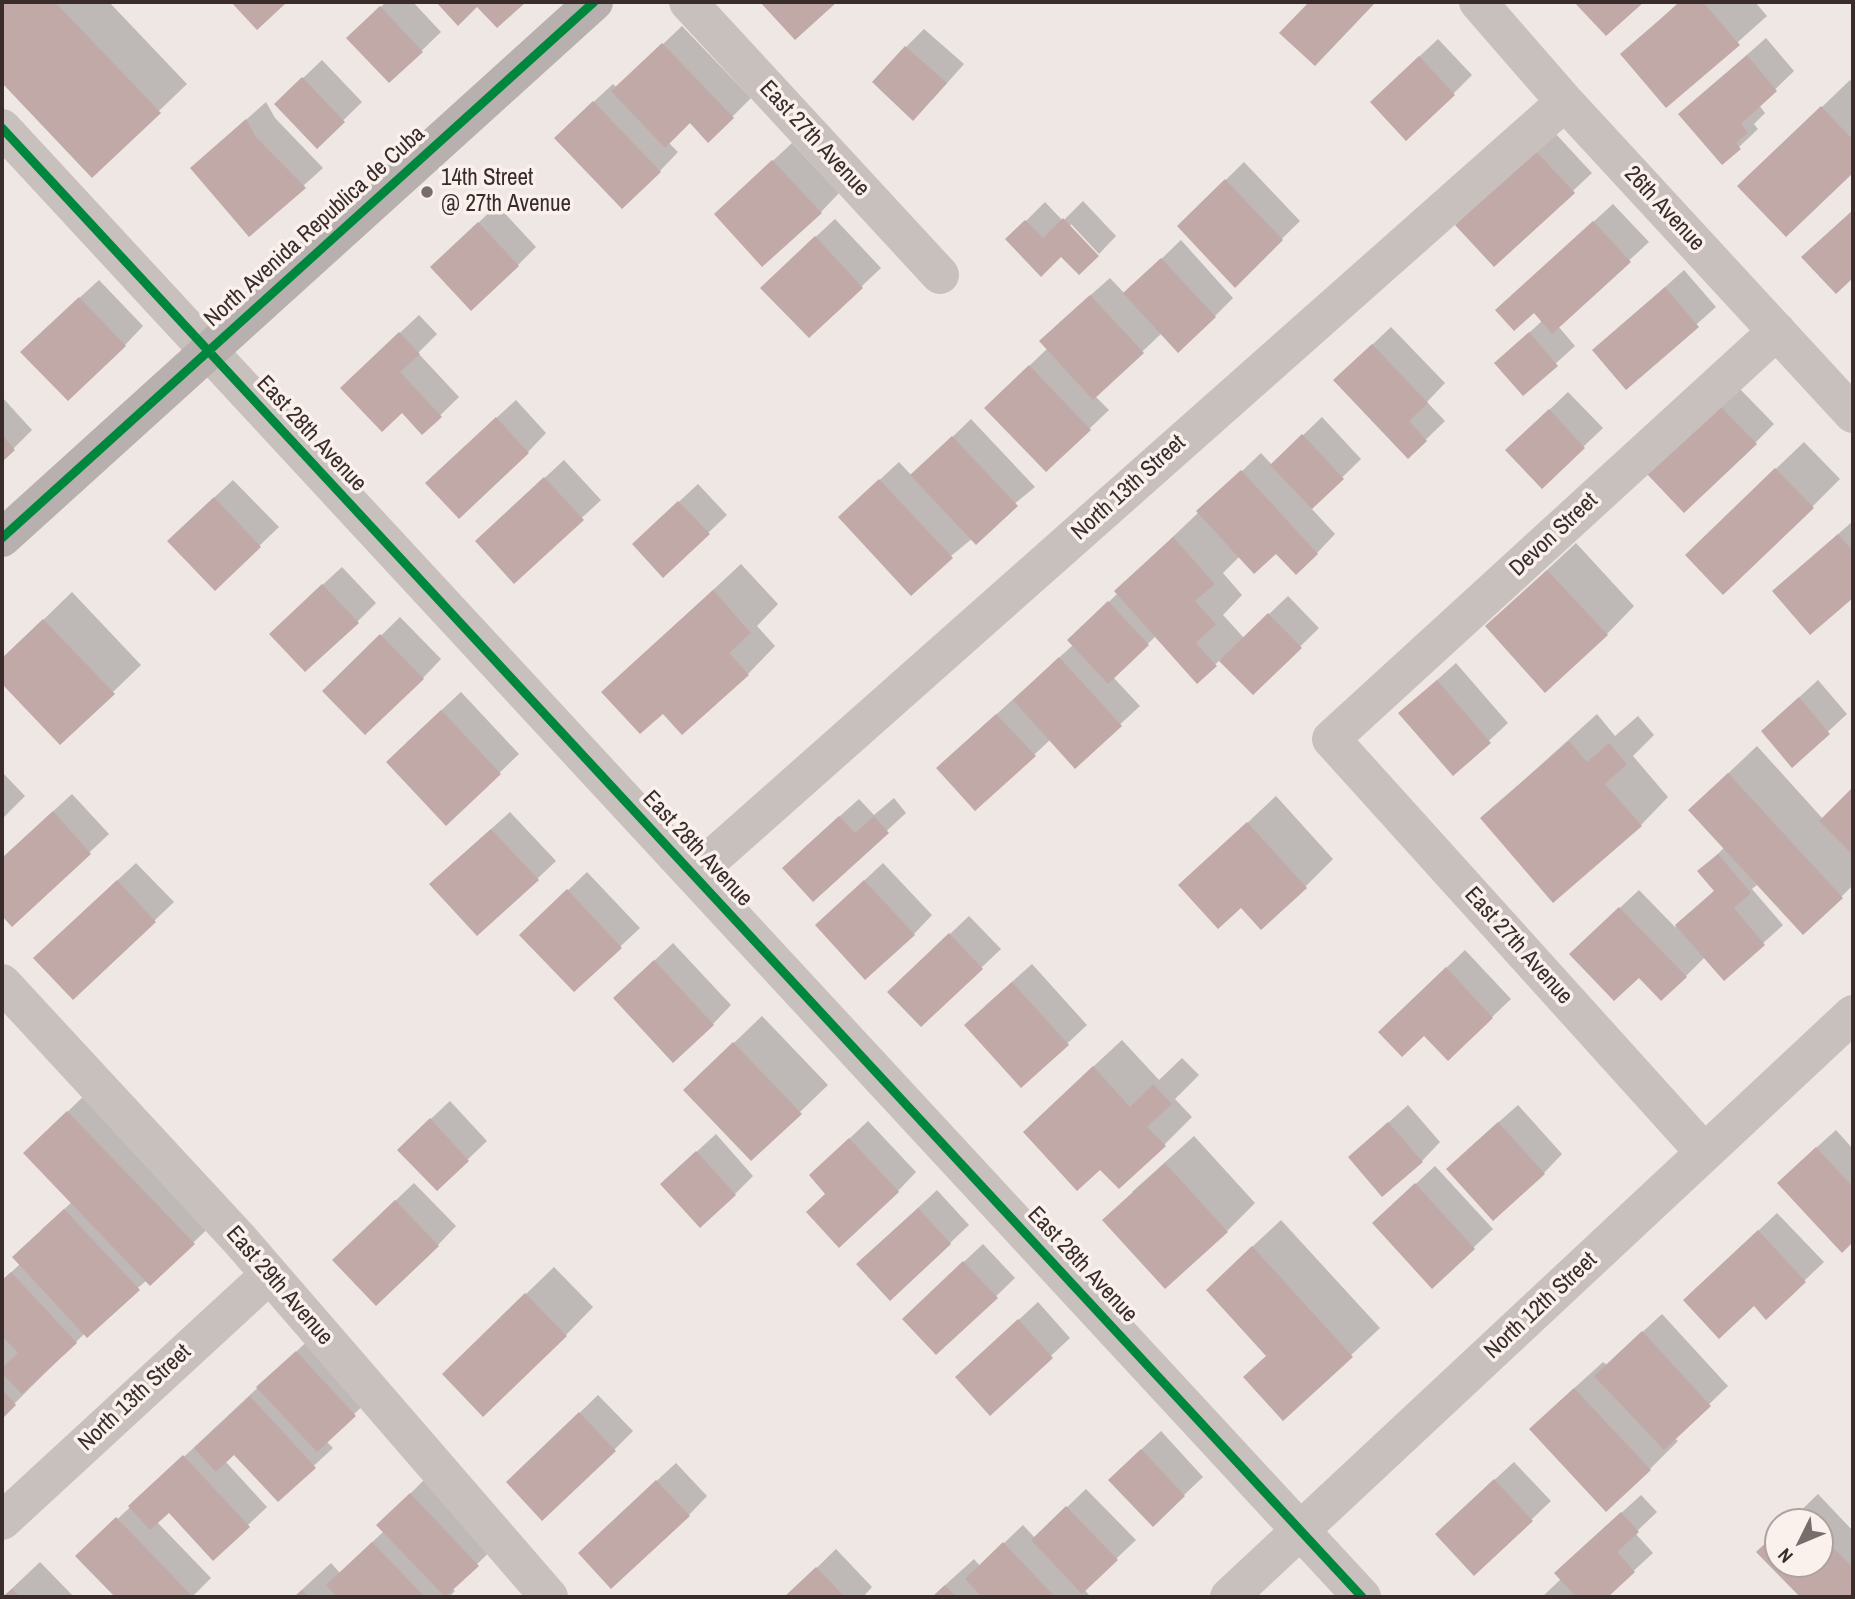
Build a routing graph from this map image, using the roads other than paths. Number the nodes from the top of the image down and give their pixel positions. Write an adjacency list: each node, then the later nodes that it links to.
1 (594, 2): 8 (main road, North Avenida Republica de Cuba)
2 (688, 2): 6 (street, East 27th Avenue)
3 (1478, 2): 4 (street, 26th Avenue)
4 (1565, 103): 7 (street, 26th Avenue); 12 (street, North 13th Street)
5 (2, 128): 8 (street, East 28th Avenue)
6 (940, 275)
7 (1777, 331): 9 (street, 26th Avenue); 11 (street, Devon Street)
8 (207, 351): 10 (main road, North Avenida Republica de Cuba); 12 (street, East 28th Avenue)
9 (1853, 414)
10 (2, 538)
11 (1331, 739): 15 (street, East 27th Avenue)
12 (694, 874): 18 (street, East 28th Avenue)
13 (2, 983): 16 (street, East 29th Avenue)
14 (1853, 1014): 15 (street, North 12th Street)
15 (1704, 1152): 18 (street, North 12th Street)
16 (269, 1275): 17 (street, North 13th Street); 19 (street, East 29th Avenue)
17 (2, 1521)
18 (1302, 1532): 20 (street, North 12th Street); 21 (street, East 28th Avenue)
19 (549, 1597)
20 (1228, 1597)
21 (1362, 1597)

